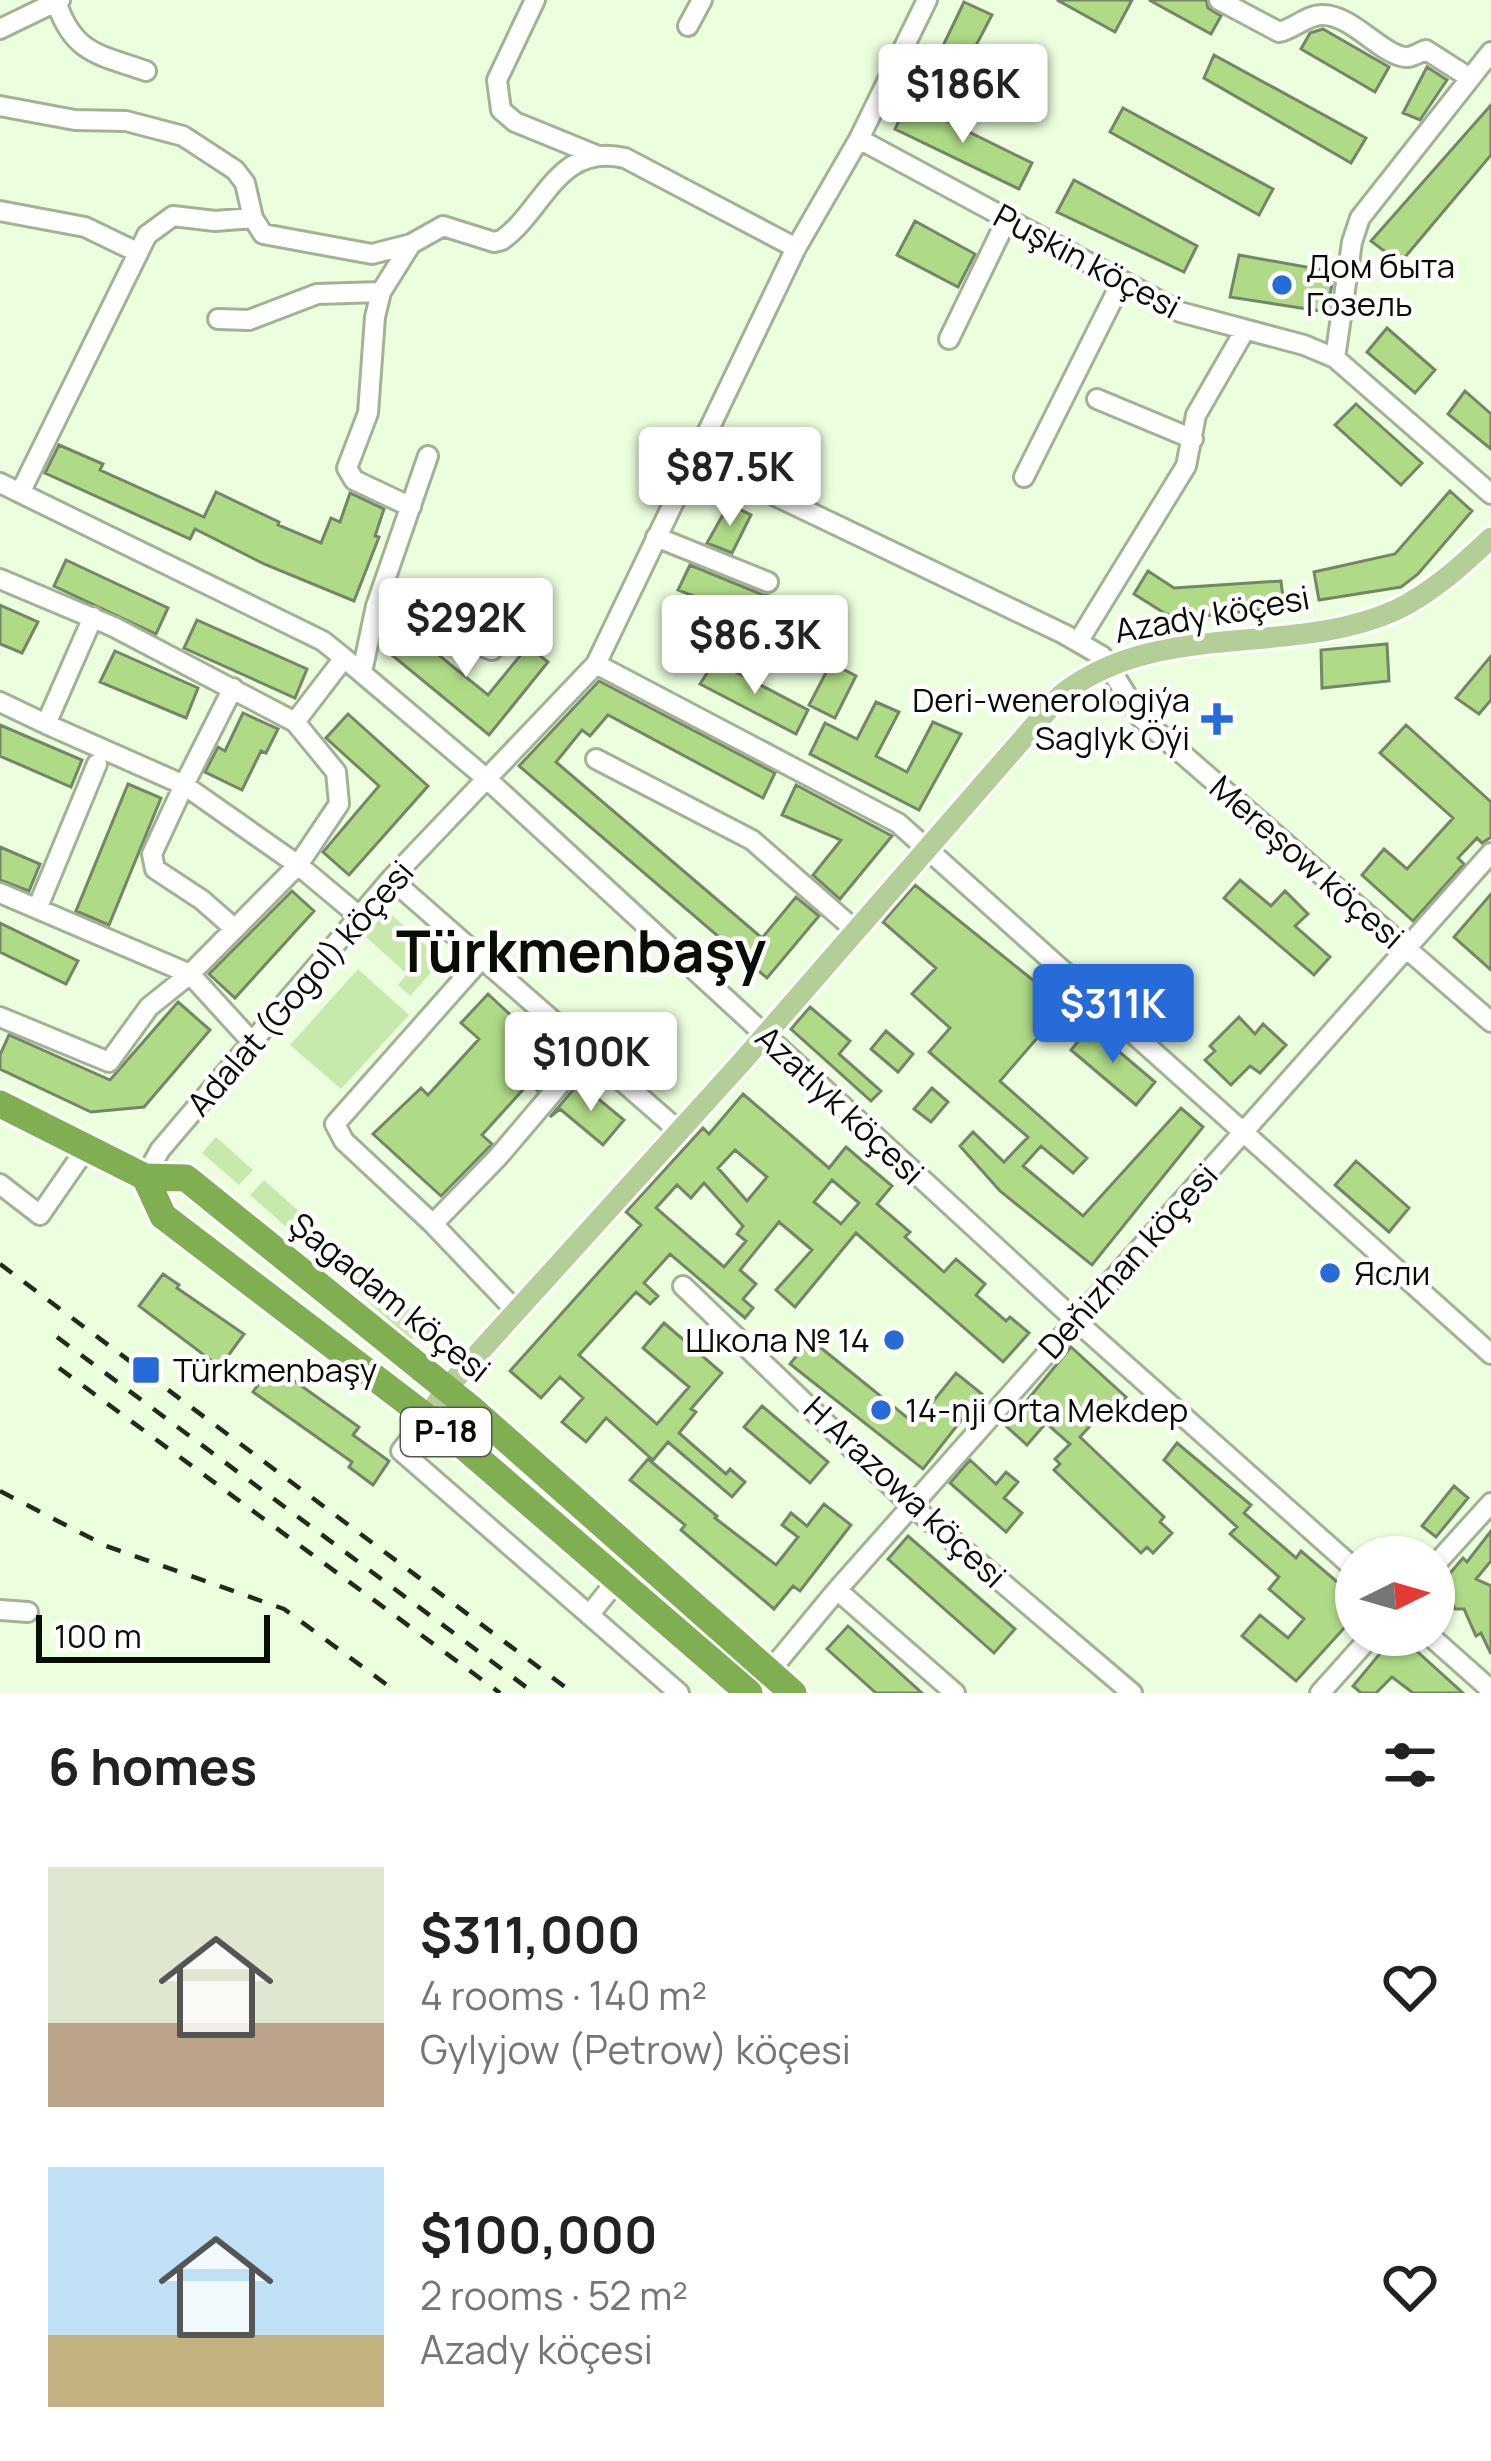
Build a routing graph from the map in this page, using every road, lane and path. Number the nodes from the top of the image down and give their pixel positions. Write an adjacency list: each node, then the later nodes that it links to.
1 (535, 0): 13 (street)
2 (702, 0): 6 (street)
3 (927, 0): 12 (street, Adalat (Gogol) köçesi)
4 (1219, 0): 10 (street)
5 (59, 2): 7 (street); 9 (street)
6 (688, 26)
7 (0, 29)
8 (1491, 52): 10 (street)
9 (146, 70)
10 (1469, 77): 25 (street)
11 (0, 106): 15 (street)
12 (859, 140): 16 (street, Puşkin köçesi); 18 (street, Adalat (Gogol) köçesi)
13 (596, 155): 17 (street); 18 (street)
14 (0, 211): 19 (street)
15 (253, 218): 17 (street); 19 (street)
16 (1007, 219): 20 (street, Puşkin köçesi); 24 (street)
17 (411, 244): 21 (street)
18 (796, 248): 29 (street, Adalat (Gogol) köçesi)
19 (136, 252): 32 (street)
20 (1123, 281): 23 (street, Puşkin köçesi); 30 (street)
21 (381, 292): 22 (street); 34 (street)
22 (218, 319)
23 (1245, 330): 25 (street, Puşkin köçesi); 27 (street)
24 (949, 339)
25 (1335, 358): 33 (street, Puşkin köçesi)
26 (1097, 399): 27 (street)
27 (1193, 439): 41 (street)
28 (428, 456): 34 (street)
29 (694, 457): 35 (street, Adalat (Gogol) köçesi); 41 (street, Mereşow köçesi)
30 (1024, 477)
31 (0, 483): 32 (street, Azatlyk köçesi)
32 (20, 493): 43 (street, Azatlyk köçesi)
33 (1491, 494)
34 (411, 507): 39 (street)
35 (656, 537): 38 (street); 44 (street, Adalat (Gogol) köçesi)
36 (1491, 538): 45 (main road, Azady köçesi)
37 (0, 580): 40 (street)
38 (768, 582)
39 (376, 606): 42 (street); 46 (street)
40 (93, 617): 47 (street); 50 (street)
41 (1078, 642): 45 (street, Mereşow köçesi)
42 (492, 650)
43 (344, 658): 46 (street, Azatlyk köçesi); 49 (street)
44 (596, 664): 53 (street, Adalat (Gogol) köçesi); 55 (street)
45 (1108, 664): 55 (main road, Azady köçesi); 64 (street, Mereşow köçesi)
46 (362, 672): 53 (street, Azatlyk köçesi)
47 (233, 688): 49 (street); 54 (street)
48 (0, 702): 50 (street)
49 (295, 722): 57 (street)
50 (46, 724): 54 (street)
51 (596, 759): 63 (street)
52 (97, 764): 60 (street)
53 (488, 780): 58 (street, Adalat (Gogol) köçesi); 69 (street, Azatlyk köçesi)
54 (184, 784): 57 (street); 62 (street)
55 (928, 846): 63 (main road, Azady köçesi); 74 (street)
56 (1491, 853): 64 (street, Deňizhan köçesi)
57 (298, 865): 61 (street); 62 (street)
58 (391, 879): 61 (street, Adalat (Gogol) köçesi); 65 (street)
59 (0, 893): 60 (street)
60 (37, 909): 66 (street)
61 (359, 916): 70 (street, Adalat (Gogol) köçesi)
62 (235, 929): 66 (street)
63 (854, 929): 69 (main road, Azady köçesi)
64 (1406, 948): 68 (street, Mereşow köçesi); 74 (street, Deňizhan köçesi)
65 (482, 958): 71 (street); 78 (street)
66 (190, 974): 67 (street); 70 (street)
67 (0, 1019)
68 (1491, 1022)
69 (763, 1034): 73 (main road, Azady köçesi); 81 (street, Azatlyk köçesi)
70 (252, 1042): 76 (street, Adalat (Gogol) köçesi)
71 (589, 1050): 73 (street); 78 (street)
72 (0, 1105): 75 (highway, Şagadam köçesi / P-18)
73 (679, 1131): 80 (main road, Azady köçesi)
74 (1243, 1132): 81 (street, Deňizhan köçesi); 82 (street)
75 (86, 1150): 76 (highway, Şagadam köçesi / P-18); 77 (street)
76 (146, 1177): 83 (highway, Şagadam köçesi / P-18); 84 (highway, P-18)
77 (0, 1184)
78 (433, 1224): 80 (street)
79 (683, 1286): 86 (street, H Arazowa köçesi)
80 (516, 1311): 83 (main road, Azady köçesi)
81 (1075, 1320): 86 (street, Deňizhan köçesi); 88 (street, Azatlyk köçesi)
82 (1491, 1354)
83 (446, 1389): 84 (main road, Azady köçesi); 96 (highway, Şagadam köçesi / P-18)
84 (427, 1418): 89 (highway, P-18); 93 (street)
85 (1491, 1503): 87 (street)
86 (912, 1506): 90 (street, Deňizhan köçesi); 102 (street, H Arazowa köçesi)
87 (1455, 1543)
88 (1335, 1551)
89 (619, 1578): 93 (street); 99 (highway, P-18)
90 (837, 1590): 96 (street, Deňizhan köçesi); 101 (street)
91 (0, 1610): 92 (street)
92 (28, 1612)
93 (589, 1615): 98 (street)
94 (1353, 1656): 103 (street)
95 (1453, 1656): 97 (street)
96 (770, 1672): 100 (highway, Şagadam köçesi / P-18)
97 (1491, 1690)
98 (679, 1693)
99 (749, 1693)
100 (793, 1693)
101 (955, 1693)
102 (1132, 1693)
103 (1320, 1693)

